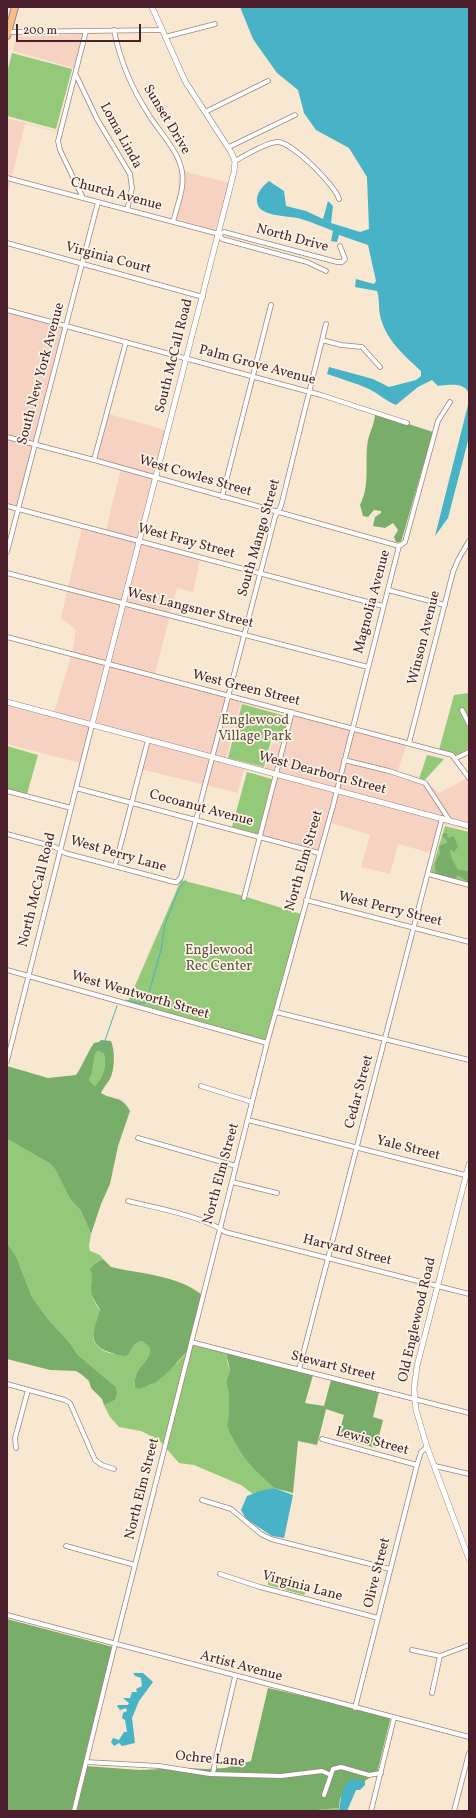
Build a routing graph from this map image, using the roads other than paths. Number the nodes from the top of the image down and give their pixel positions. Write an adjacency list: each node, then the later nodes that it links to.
1 (15, 7): 7 (main road)
2 (152, 7): 5 (street, South McCall Road)
3 (215, 24): 8 (street)
4 (114, 30): 5 (street); 6 (street); 20 (street, Sunset Drive)
5 (162, 30): 8 (street, South McCall Road)
6 (86, 31): 7 (street); 9 (street)
7 (8, 34)
8 (166, 37): 11 (street, South McCall Road)
9 (75, 74): 16 (street); 19 (street, Loma Linda)
10 (268, 80): 11 (street)
11 (205, 112): 13 (street, South McCall Road)
12 (295, 115): 13 (street)
13 (228, 147): 14 (street, South McCall Road)
14 (234, 161): 17 (street); 21 (street, South McCall Road)
15 (7, 178): 16 (street, Church Avenue)
16 (83, 198): 18 (street, Church Avenue)
17 (339, 199)
18 (98, 202): 19 (street, Church Avenue); 24 (street, South New York Avenue)
19 (127, 210): 20 (street, Church Avenue)
20 (173, 222): 21 (street, Church Avenue)
21 (219, 234): 23 (street, North Drive); 25 (street); 26 (street, South McCall Road)
22 (7, 243): 24 (street, Virginia Court)
23 (340, 246)
24 (82, 263): 26 (street, Virginia Court); 30 (street, South New York Avenue)
25 (326, 271)
26 (203, 297): 33 (street, South McCall Road)
27 (271, 305): 35 (street)
28 (7, 310): 30 (street, Palm Grove Avenue)
29 (326, 324): 31 (street, South Mango Street)
30 (66, 326): 32 (street, Palm Grove Avenue); 40 (street, South New York Avenue)
31 (322, 340): 34 (street); 36 (street, South Mango Street)
32 (126, 342): 33 (street, Palm Grove Avenue); 41 (street)
33 (187, 358): 35 (street, Palm Grove Avenue); 42 (street, South McCall Road)
34 (380, 367)
35 (253, 376): 36 (street, Palm Grove Avenue); 43 (street)
36 (310, 392): 38 (street, Palm Grove Avenue); 46 (street, South Mango Street)
37 (450, 402): 49 (street, Magnolia Avenue)
38 (407, 423)
39 (7, 437): 40 (street, West Cowles Street)
40 (35, 444): 41 (street, West Cowles Street); 45 (street, South New York Avenue)
41 (94, 460): 42 (street, West Cowles Street)
42 (156, 478): 43 (street, West Cowles Street); 48 (street, South McCall Road)
43 (222, 496): 46 (street, West Cowles Street)
44 (7, 506): 45 (street, West Fray Street)
45 (18, 509): 48 (street, West Fray Street); 50 (street, South New York Avenue)
46 (278, 512): 49 (street, West Cowles Street); 52 (street, South Mango Street)
47 (469, 541): 55 (street, Winson Avenue)
48 (140, 542): 52 (street, West Fray Street); 54 (street, South McCall Road)
49 (399, 546): 53 (street, Magnolia Avenue)
50 (7, 552)
51 (7, 573): 54 (street, West Langsner Street)
52 (261, 573): 56 (street, West Fray Street); 57 (street, South Mango Street)
53 (388, 590): 55 (street); 56 (street, Magnolia Avenue)
54 (124, 604): 57 (street, West Langsner Street); 59 (street, South McCall Road)
55 (445, 605): 69 (street, Winson Avenue)
56 (384, 606): 60 (street, Magnolia Avenue)
57 (244, 634): 60 (street, West Langsner Street); 61 (street, South Mango Street)
58 (7, 637): 59 (street, West Green Street)
59 (108, 664): 61 (street, West Green Street); 66 (street, South McCall Road)
60 (368, 667): 67 (street, Magnolia Avenue)
61 (228, 696): 64 (street, West Green Street); 71 (street, South Mango Street)
62 (7, 702): 66 (street, West Dearborn Street)
63 (462, 710): 65 (street)
64 (292, 712): 67 (street, West Green Street); 74 (street)
65 (469, 724)
66 (92, 725): 68 (street, West Dearborn Street); 76 (street, North McCall Road)
67 (352, 728): 69 (street, West Green Street); 73 (street, Magnolia Avenue)
68 (148, 740): 71 (street, West Dearborn Street); 79 (street)
69 (409, 743): 72 (street, West Green Street)
70 (469, 752): 72 (street)
71 (212, 757): 74 (street, West Dearborn Street); 82 (street, South Mango Street)
72 (456, 758): 75 (street)
73 (344, 760): 78 (street, Magnolia Avenue); 83 (street)
74 (276, 775): 78 (street, West Dearborn Street); 86 (street)
75 (469, 778)
76 (76, 788): 79 (street, Cocoanut Avenue); 80 (street, North McCall Road)
77 (7, 791): 80 (street)
78 (336, 791): 81 (street, West Dearborn Street); 88 (street, North Elm Street)
79 (132, 802): 82 (street, Cocoanut Avenue); 89 (street)
80 (71, 808): 87 (street, North McCall Road)
81 (442, 818): 83 (street, West Dearborn Street); 90 (street, Cedar Street)
82 (196, 820): 86 (street, Cocoanut Avenue); 91 (street, South Mango Street)
83 (450, 820): 84 (street, West Dearborn Street)
84 (469, 826)
85 (7, 834): 87 (street, West Perry Lane)
86 (260, 837): 88 (street, Cocoanut Avenue); 93 (street)
87 (60, 850): 89 (street, West Perry Lane); 98 (street, North McCall Road)
88 (319, 853): 94 (street, North Elm Street)
89 (115, 866): 91 (street, West Perry Lane)
90 (428, 874): 92 (street); 95 (street, Cedar Street)
91 (177, 882)
92 (469, 885)
93 (244, 898)
94 (306, 900): 95 (street, West Perry Street); 99 (street, North Elm Street)
95 (414, 928): 96 (street, West Perry Street); 100 (street, Cedar Street)
96 (469, 942)
97 (7, 970): 98 (street, West Wentworth Street)
98 (29, 976): 101 (street, West Wentworth Street); 103 (street, North McCall Road)
99 (276, 1012): 100 (street); 101 (street, North Elm Street)
100 (386, 1039): 102 (street); 108 (street, Cedar Street)
101 (267, 1043): 105 (street, North Elm Street)
102 (469, 1060)
103 (7, 1061)
104 (201, 1086): 105 (street)
105 (252, 1102): 106 (street, North Elm Street)
106 (248, 1120): 108 (street, Yale Street); 110 (street, North Elm Street)
107 (138, 1138): 110 (street)
108 (357, 1148): 111 (street, Yale Street); 116 (street, Cedar Street)
109 (469, 1164): 111 (street, Old Englewood Road)
110 (236, 1166): 112 (street, North Elm Street)
111 (468, 1176): 117 (street, Old Englewood Road)
112 (232, 1182): 113 (street); 115 (street, North Elm Street)
113 (277, 1193)
114 (128, 1200): 115 (street, Harvard Street)
115 (220, 1228): 116 (street, Harvard Street); 119 (street, North Elm Street)
116 (328, 1257): 117 (street, Harvard Street); 120 (street, Cedar Street)
117 (438, 1285): 118 (street, Harvard Street); 123 (street, Old Englewood Road)
118 (469, 1294)
119 (191, 1342): 120 (street, Stewart Street); 135 (street, North Elm Street)
120 (299, 1370): 123 (street, Stewart Street)
121 (7, 1384): 122 (street)
122 (28, 1390): 127 (street); 130 (street)
123 (414, 1399): 124 (street, Stewart Street); 126 (street, Old Englewood Road)
124 (469, 1413)
125 (322, 1439): 128 (street, Lewis Street)
126 (427, 1447): 128 (street, Olive Street); 129 (street, Old Englewood Road)
127 (16, 1448)
128 (417, 1465): 136 (street, Olive Street)
129 (435, 1466): 131 (street); 134 (street, Old Englewood Road)
130 (114, 1469)
131 (469, 1474)
132 (202, 1500): 136 (street)
133 (66, 1546): 135 (street)
134 (469, 1559)
135 (134, 1565): 140 (street, North Elm Street)
136 (390, 1569): 139 (street, Olive Street)
137 (220, 1574): 139 (street, Virginia Lane)
138 (7, 1615): 140 (street, Artist Avenue)
139 (378, 1618): 146 (street, Olive Street)
140 (115, 1644): 144 (street, Artist Avenue); 150 (street, North Elm Street)
141 (469, 1645): 143 (street)
142 (412, 1650): 143 (street)
143 (440, 1656): 145 (street)
144 (235, 1676): 146 (street, Artist Avenue); 152 (street)
145 (432, 1693)
146 (355, 1708): 147 (street, Artist Avenue)
147 (394, 1718): 148 (street, Artist Avenue); 151 (street)
148 (469, 1737)
149 (469, 1753): 157 (street)
150 (86, 1762): 152 (street, Ochre Lane); 155 (street, North Elm Street)
151 (380, 1773): 153 (street); 156 (street)
152 (214, 1774): 153 (street, Ochre Lane)
153 (331, 1775): 154 (street)
154 (324, 1795)
155 (74, 1811)
156 (370, 1811)
157 (454, 1811)

